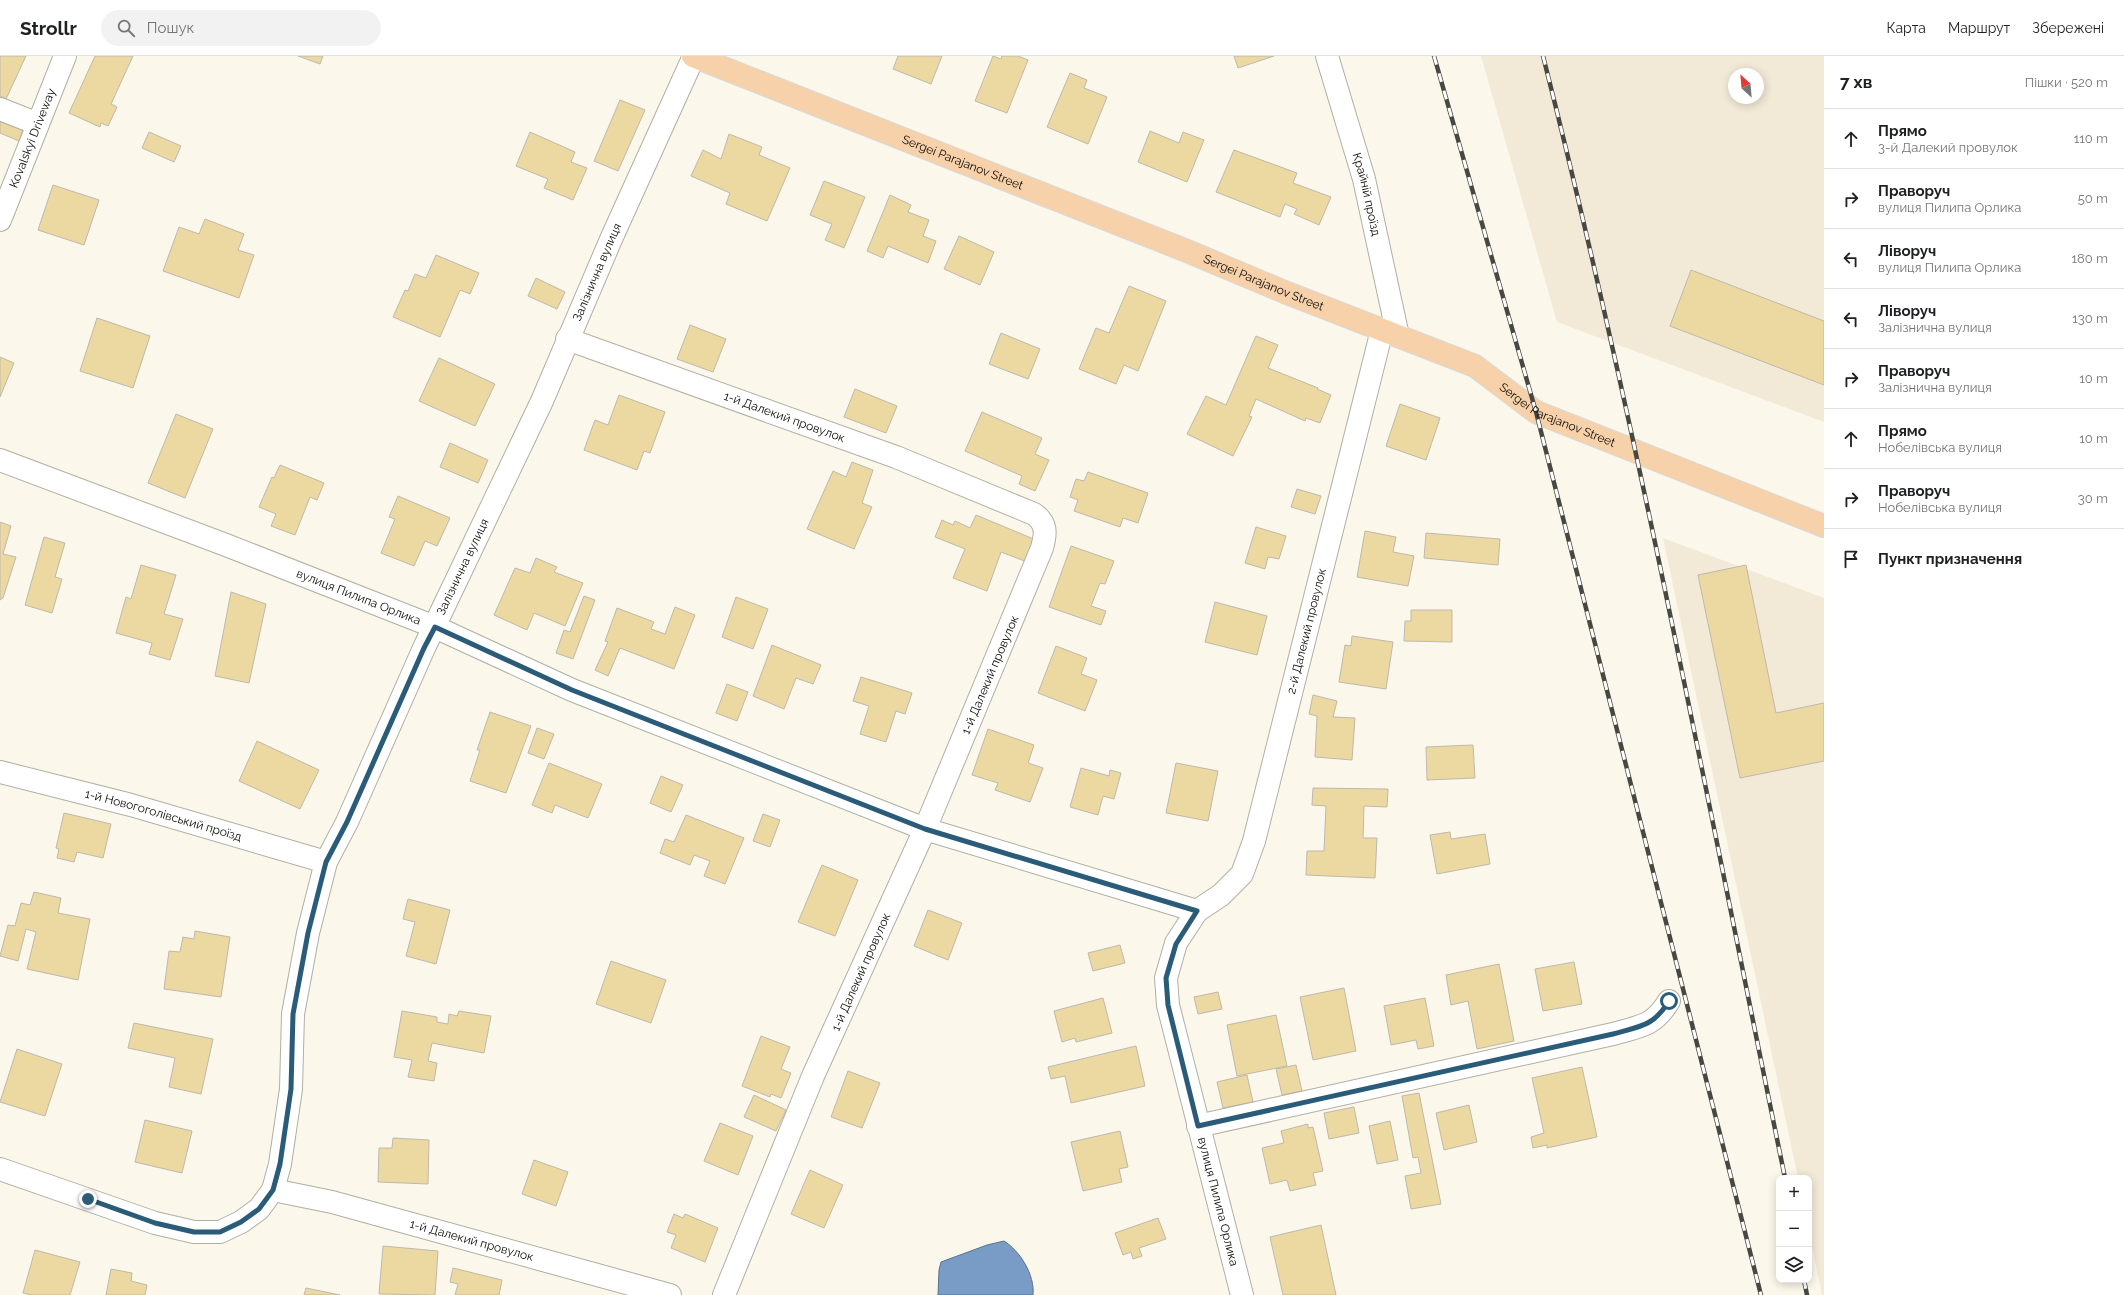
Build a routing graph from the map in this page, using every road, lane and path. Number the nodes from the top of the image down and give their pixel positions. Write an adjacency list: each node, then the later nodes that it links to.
1 (65, 56): 5 (street, Kovalskyi Driveway)
2 (693, 56): 7 (main road, Sergei Parajanov Street); 8 (street, Залізнична вулиця)
3 (1326, 56): 7 (street, Крайній проїзд)
4 (0, 109): 5 (street)
5 (38, 124): 6 (street, Kovalskyi Driveway)
6 (0, 220)
7 (1390, 333): 10 (main road, Sergei Parajanov Street); 15 (street, 2-й Далекий провулок)
8 (567, 339): 11 (street, Залізнична вулиця); 13 (street, 1-й Далекий провулок)
9 (0, 460): 11 (street, вулиця Пилипа Орлика)
10 (1824, 526)
11 (435, 627): 13 (street, вулиця Пилипа Орлика); 14 (street, Залізнична вулиця)
12 (0, 772): 14 (street, 1-й Новогоголівський проїзд)
13 (925, 829): 15 (street, вулиця Пилипа Орлика); 21 (street, 1-й Далекий провулок)
14 (326, 862): 19 (street, Залізнична вулиця)
15 (1197, 911): 17 (street, вулиця Пилипа Орлика)
16 (1669, 1001): 17 (street)
17 (1198, 1126): 22 (street, вулиця Пилипа Орлика)
18 (0, 1169): 19 (street, Залізнична вулиця)
19 (273, 1190): 20 (street, 1-й Далекий провулок)
20 (670, 1295)
21 (724, 1295)
22 (1242, 1295)

